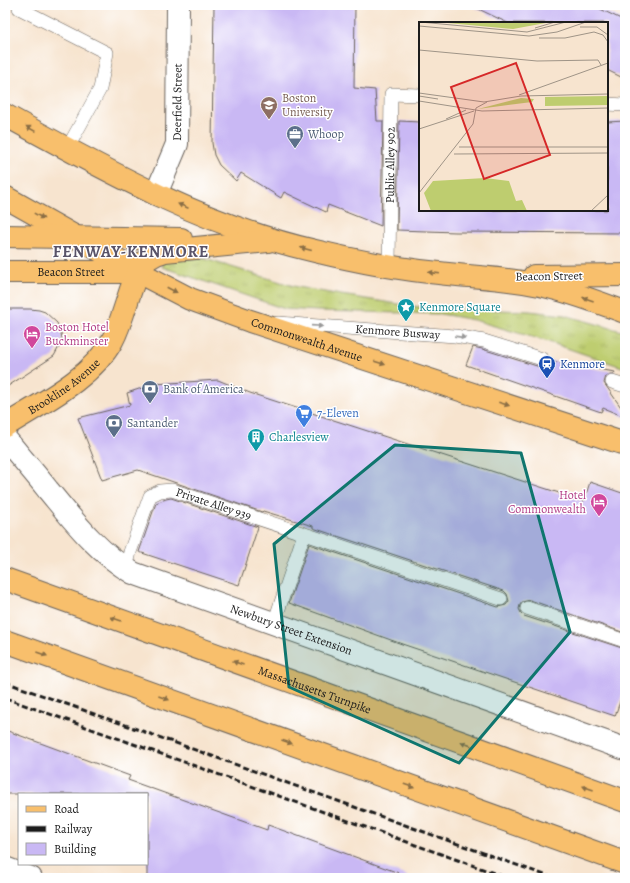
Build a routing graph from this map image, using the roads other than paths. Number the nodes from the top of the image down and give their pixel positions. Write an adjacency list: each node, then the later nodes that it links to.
1 (178, 5): 8 (street, Deerfield Street)
2 (19, 8): 7 (lane)
3 (419, 96): 13 (lane, Public Alley 902)
4 (608, 104): 5 (lane)
5 (625, 105)
6 (5, 115): 7 (main road, one-way to 6)
7 (67, 149): 8 (main road)
8 (156, 194): 12 (main road, one-way to 8)
9 (5, 197): 11 (main road, Commonwealth Avenue, one-way to 11)
10 (5, 236): 11 (main road)
11 (77, 238): 12 (main road); 15 (main road, Commonwealth Avenue)
12 (275, 240): 13 (main road, one-way to 12); 15 (main road, Brookline Avenue)
13 (389, 266): 17 (main road, one-way to 13)
14 (5, 272): 15 (main road, Beacon Street)
15 (138, 272): 19 (main road, Commonwealth Avenue, one-way to 19); 23 (main road, Brookline Avenue)
16 (625, 275): 17 (main road, Beacon Street)
17 (472, 277): 18 (main road, one-way to 17)
18 (625, 312)
19 (250, 321): 20 (lane, Kenmore Busway, one-way to 20); 25 (main road, Commonwealth Avenue, one-way to 25)
20 (542, 359)
21 (612, 382): 22 (lane)
22 (625, 386)
23 (5, 426)
24 (5, 438): 27 (street, Newbury Street Extension)
25 (625, 444)
26 (304, 534): 27 (lane, Private Alley 939); 29 (lane, Private Alley 939); 31 (lane)
27 (126, 569): 31 (street, Newbury Street Extension)
28 (5, 579): 35 (main road, Massachusetts Turnpike, one-way to 28)
29 (502, 599)
30 (527, 608): 33 (lane)
31 (274, 623): 34 (street, Newbury Street Extension)
32 (5, 641): 36 (main road, one-way to 36)
33 (625, 641)
34 (625, 749)
35 (625, 802)
36 (625, 863)
37 (5, 868): 38 (street)
38 (32, 878)

